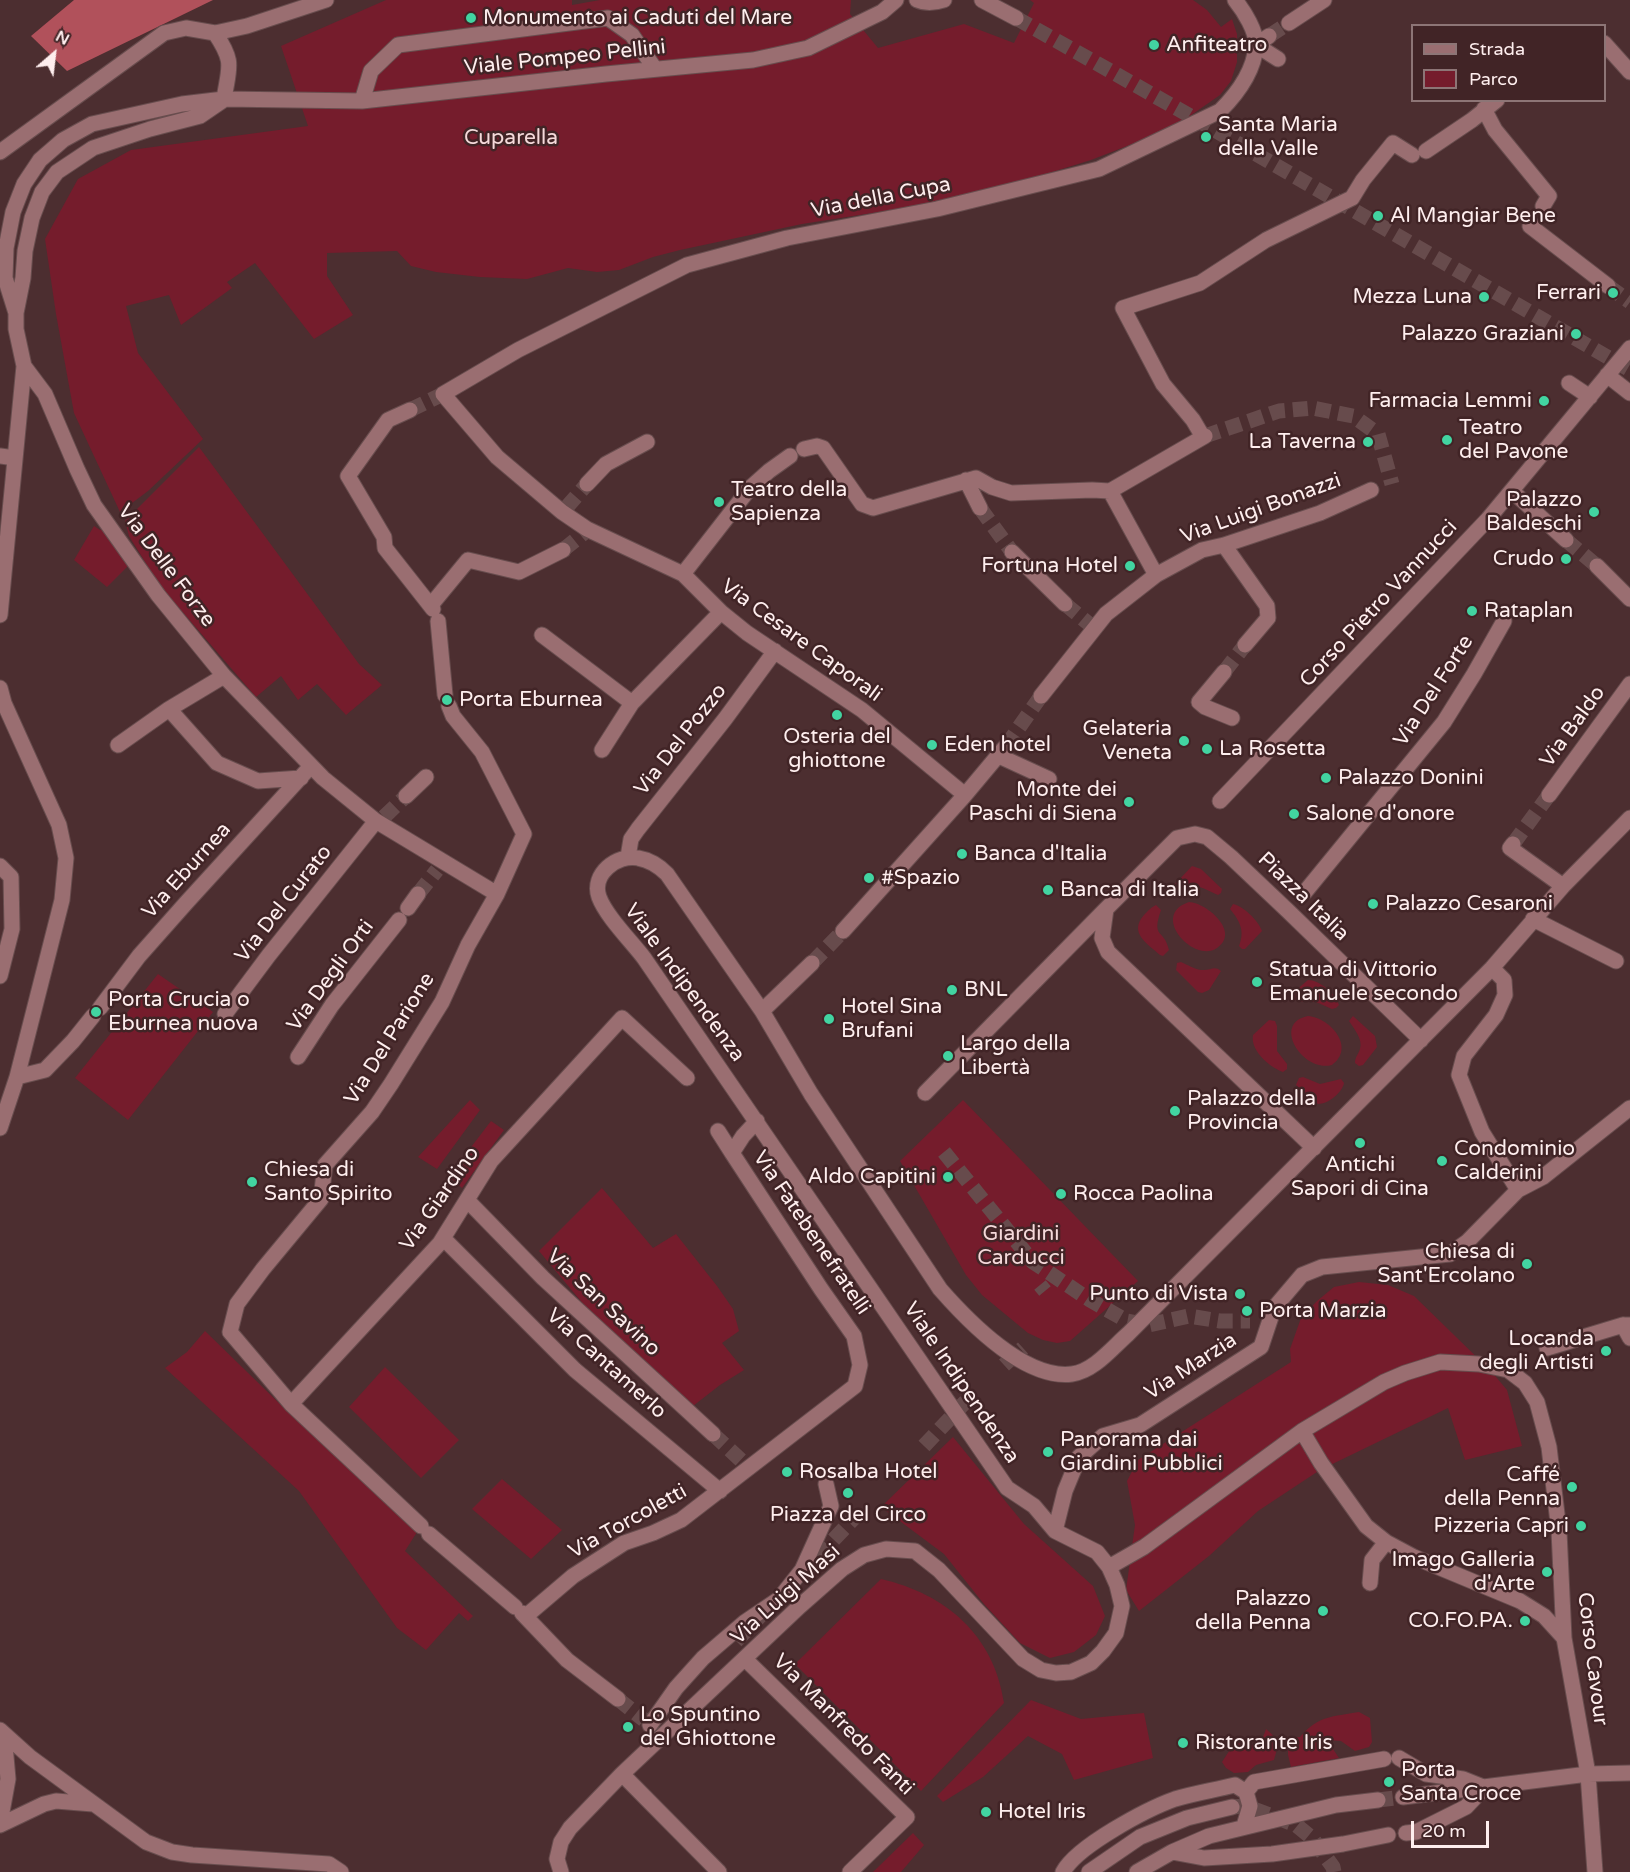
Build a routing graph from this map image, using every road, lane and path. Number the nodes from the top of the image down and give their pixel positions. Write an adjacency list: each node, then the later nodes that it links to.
1 (326, 0): 10 (street)
2 (896, 0): 14 (street, Viale Pompeo Pellini)
3 (917, 0): 4 (street)
4 (944, 0)
5 (982, 0): 8 (street)
6 (1235, 0): 11 (street)
7 (1324, 0): 9 (street)
8 (1016, 18)
9 (1289, 23)
10 (215, 33): 16 (street); 19 (street)
11 (1262, 40): 13 (street); 29 (street, Via della Cupa)
12 (1606, 44): 15 (street)
13 (1278, 59)
14 (655, 69): 17 (street, Viale Pompeo Pellini); 17 (street)
15 (1630, 72)
16 (224, 99): 17 (street, Viale Pompeo Pellini); 23 (street, Viale Pompeo Pellini); 23 (street, Viale Pompeo Pellini)
17 (362, 101)
18 (1491, 105): 20 (street); 37 (street)
19 (0, 152)
20 (1543, 206)
21 (1531, 224): 22 (street)
22 (1608, 286)
23 (16, 314): 25 (street, Viale Pompeo Pellini)
24 (1630, 348): 26 (street, Corso Pietro Vannucci)
25 (24, 366): 33 (street, Viale Pompeo Pellini); 57 (street, Via Delle Forze)
26 (1607, 375): 28 (street); 30 (street, Corso Pietro Vannucci)
27 (1569, 383): 30 (street)
28 (1630, 393)
29 (443, 394): 45 (street, Via Cesare Caporali)
30 (1590, 397): 38 (street, Corso Pietro Vannucci)
31 (410, 410): 49 (street)
32 (647, 442): 35 (street)
33 (8, 457): 51 (street, Viale Pompeo Pellini)
34 (966, 480): 37 (street); 39 (street); 45 (street)
35 (587, 484)
36 (1371, 490): 41 (street, Via Luigi Bonazzi)
37 (1110, 491): 46 (street)
38 (1512, 491): 40 (street); 72 (street, Corso Pietro Vannucci)
39 (980, 507)
40 (1566, 540)
41 (1224, 546): 46 (street, Via Luigi Bonazzi); 54 (street)
42 (1012, 552): 48 (street)
43 (558, 553): 49 (street)
44 (1597, 566): 47 (street)
45 (682, 574): 50 (street, Via Cesare Caporali)
46 (1156, 575): 60 (street, Via Luigi Bonazzi)
47 (1630, 599)
48 (1065, 604)
49 (434, 612): 81 (street)
50 (721, 612): 55 (street, Via Cesare Caporali); 61 (street)
51 (0, 615)
52 (1504, 621): 79 (street, Via Del Forte)
53 (542, 635): 61 (street)
54 (1245, 645)
55 (775, 651): 69 (street, Via Cesare Caporali); 76 (street, Via Del Pozzo)
56 (1224, 672): 63 (street)
57 (224, 676): 62 (street); 66 (street, Via Delle Forze)
58 (1630, 684): 70 (street, Via Baldo)
59 (0, 688): 95 (street)
60 (1041, 696)
61 (632, 703): 65 (street)
62 (169, 709): 64 (street); 66 (street)
63 (1232, 718)
64 (118, 745)
65 (602, 750)
66 (306, 772): 74 (street, Via Delle Forze); 95 (street, Via Eburnea)
67 (426, 777): 71 (street)
68 (1049, 779): 69 (street)
69 (965, 795): 86 (street)
70 (1549, 795)
71 (406, 796)
72 (1220, 801)
73 (1630, 818): 78 (street)
74 (380, 820): 81 (street, Via Delle Forze); 92 (street, Via Del Curato)
75 (1513, 844): 78 (street)
76 (628, 857): 91 (street, Viale Indipendenza); 99 (street, Viale Indipendenza)
77 (0, 866): 90 (street)
78 (1563, 886): 84 (street)
79 (1305, 892)
80 (418, 894): 82 (street)
81 (497, 894): 110 (street, Via Del Parione)
82 (408, 908)
83 (1106, 909): 93 (street, Piazza Italia); 97 (street); 102 (street)
84 (1533, 919): 87 (street); 89 (street)
85 (399, 920): 94 (street, Via Degli Orti)
86 (843, 931)
87 (1616, 961)
88 (812, 963): 91 (street)
89 (1492, 968): 93 (street); 104 (street)
90 (0, 976)
91 (762, 1011): 102 (street, Viale Indipendenza)
92 (225, 1014)
93 (1421, 1040): 102 (street)
94 (298, 1057)
95 (17, 1077): 100 (street)
96 (687, 1078): 105 (street, Via Giardino)
97 (926, 1093)
98 (1630, 1108): 104 (street, Via Marzia)
99 (757, 1121): 103 (street, Via Fatebenefratelli); 115 (street, Viale Indipendenza)
100 (0, 1128)
101 (718, 1131): 103 (street, Via Fatebenefratelli)
102 (1314, 1148)
103 (732, 1153): 108 (street, Via Fatebenefratelli)
104 (1518, 1190): 115 (street, Via Marzia)
105 (467, 1200): 106 (street, Via Giardino); 112 (street, Via San Savino)
106 (443, 1238): 110 (street, Via Giardino); 114 (street, Via Cantamerlo)
107 (1628, 1329): 109 (street)
108 (854, 1336): 114 (street, Via Torcoletti)
109 (1547, 1348)
110 (291, 1404): 119 (street, Via Del Parione)
111 (1302, 1431): 116 (street); 117 (street); 120 (street, Corso Cavour)
112 (713, 1434)
113 (826, 1484): 124 (street)
114 (720, 1491): 119 (street, Via Torcoletti)
115 (1055, 1532): 117 (street, Viale Indipendenza)
116 (1386, 1542): 118 (street); 120 (street)
117 (1109, 1567): 121 (street, Via Luigi Masi)
118 (1370, 1583)
119 (521, 1612): 122 (street, Via Del Parione)
120 (1564, 1638): 129 (street, Corso Cavour)
121 (745, 1659): 124 (street, Via Luigi Masi); 144 (street, Via Manfredo Fanti)
122 (618, 1699)
123 (2, 1732): 134 (street); 136 (street)
124 (663, 1736): 128 (street, Via Luigi Masi)
125 (1399, 1758): 130 (street)
126 (1384, 1759): 131 (street)
127 (1630, 1773): 129 (street)
128 (622, 1774): 142 (street, Via Luigi Masi); 143 (street)
129 (1588, 1774): 130 (street); 148 (street, Corso Cavour)
130 (1485, 1787): 132 (street); 138 (street)
131 (1246, 1792): 137 (street); 145 (street)
132 (1403, 1797)
133 (1378, 1800): 137 (street)
134 (93, 1804): 136 (street); 141 (street)
135 (1232, 1807): 146 (street)
136 (0, 1824)
137 (1244, 1826): 140 (street)
138 (1406, 1833)
139 (1388, 1835): 140 (street)
140 (1172, 1852): 147 (street)
141 (341, 1872)
142 (561, 1872)
143 (719, 1872)
144 (850, 1872)
145 (1063, 1872)
146 (1089, 1872)
147 (1137, 1872)
148 (1595, 1872)

